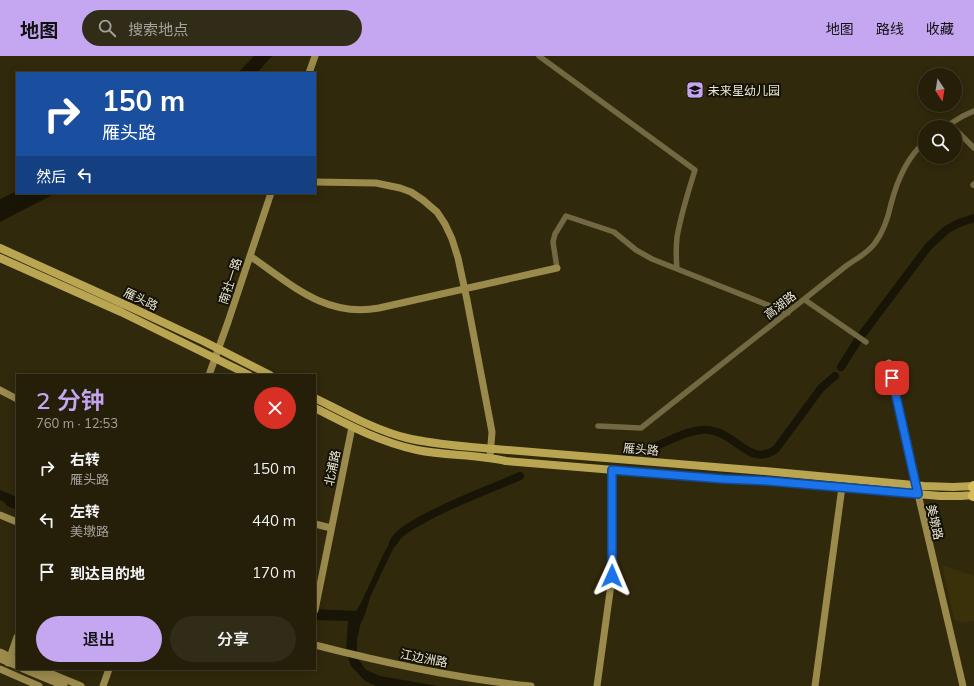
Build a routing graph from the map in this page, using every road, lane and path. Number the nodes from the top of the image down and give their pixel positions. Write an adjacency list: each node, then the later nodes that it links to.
1 (315, 56): 3 (street)
2 (539, 56): 15 (street)
3 (309, 72)
4 (974, 111): 5 (street)
5 (959, 120)
6 (962, 137): 7 (street)
7 (974, 148)
8 (918, 150): 17 (street, 高湖路)
9 (316, 182): 16 (street)
10 (271, 194): 12 (street, 南社一路)
11 (0, 248): 20 (main road, 雁头路)
12 (250, 256): 16 (street); 20 (street, 南社一路)
13 (0, 258): 21 (main road, 雁头路)
14 (557, 268): 15 (street); 16 (street)
15 (677, 269): 18 (street)
16 (465, 288): 32 (street)
17 (805, 300): 18 (street, 高湖路); 19 (street)
18 (788, 312): 30 (street, 高湖路)
19 (866, 342)
20 (218, 348): 21 (street, 南社一路); 25 (main road, 雁头路)
21 (215, 358): 23 (street, 南社一路); 24 (main road, 雁头路)
22 (889, 363): 35 (street, 美墩路)
23 (209, 374)
24 (247, 374)
25 (268, 374)
26 (0, 390): 27 (street)
27 (16, 398)
28 (316, 399): 32 (main road, 雁头路)
29 (316, 409): 31 (main road, 雁头路)
30 (598, 426)
31 (352, 427): 33 (main road, 雁头路); 42 (street, 北浦路)
32 (491, 448): 33 (street); 35 (main road, 雁头路)
33 (490, 457): 34 (main road, 雁头路)
34 (612, 470): 36 (main road, 雁头路); 58 (street)
35 (916, 485): 37 (main road, 雁头路); 38 (street, 美墩路)
36 (842, 487): 38 (main road, 雁头路); 59 (street)
37 (974, 491): 38 (main road, 雁头路)
38 (918, 494): 60 (street, 美墩路)
39 (0, 515): 40 (street)
40 (16, 522)
41 (316, 524): 42 (street)
42 (331, 528): 43 (street, 北浦路)
43 (316, 604)
44 (16, 642): 48 (street)
45 (316, 645): 57 (street, 江边洲路)
46 (0, 652): 48 (street)
47 (0, 659): 48 (street)
48 (12, 660)
49 (0, 669): 53 (street)
50 (25, 670): 54 (street)
51 (42, 670): 55 (street)
52 (109, 670): 56 (street)
53 (38, 686)
54 (64, 686)
55 (82, 686)
56 (103, 686)
57 (531, 686)
58 (597, 686)
59 (814, 686)
60 (963, 686)

